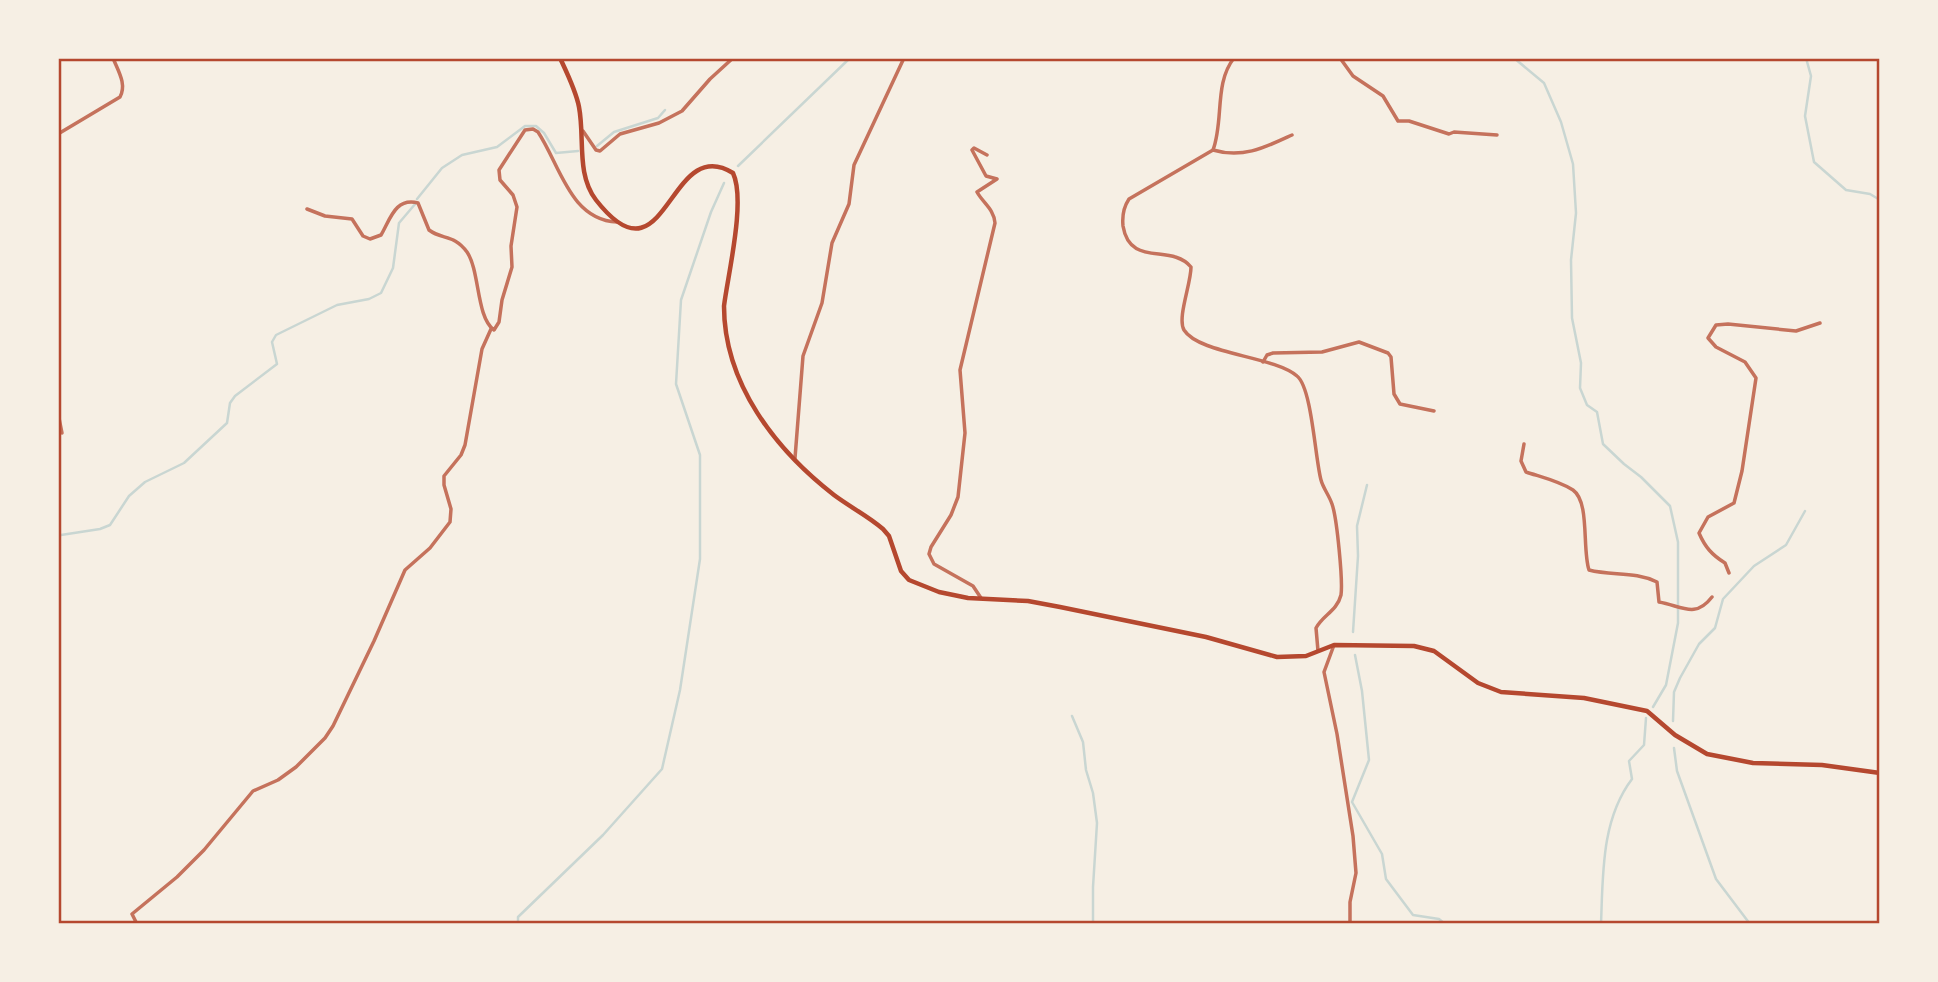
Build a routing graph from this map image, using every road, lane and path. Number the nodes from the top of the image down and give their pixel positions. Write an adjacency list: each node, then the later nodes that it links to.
1 (113, 58): 8 (street)
2 (560, 58): 7 (main road)
3 (733, 58): 7 (street)
4 (904, 58): 22 (street)
5 (1234, 58): 11 (street)
6 (1340, 58): 10 (street)
7 (583, 131): 14 (main road)
8 (58, 134)
9 (1292, 135): 11 (street)
10 (1497, 135)
11 (1213, 150): 17 (street)
12 (987, 155): 25 (street)
13 (307, 209): 16 (street)
14 (617, 222): 16 (street); 22 (main road)
15 (1820, 323): 23 (street)
16 (491, 329): 29 (street)
17 (1263, 362): 18 (street); 27 (street)
18 (1434, 411)
19 (58, 413): 20 (street)
20 (62, 433)
21 (1524, 444): 24 (street)
22 (795, 458): 25 (main road)
23 (1728, 573)
24 (1712, 597)
25 (981, 598): 27 (main road)
26 (1334, 646): 27 (main road); 28 (main road); 30 (street)
27 (1318, 652)
28 (1880, 773)
29 (137, 924)
30 (1350, 924)

